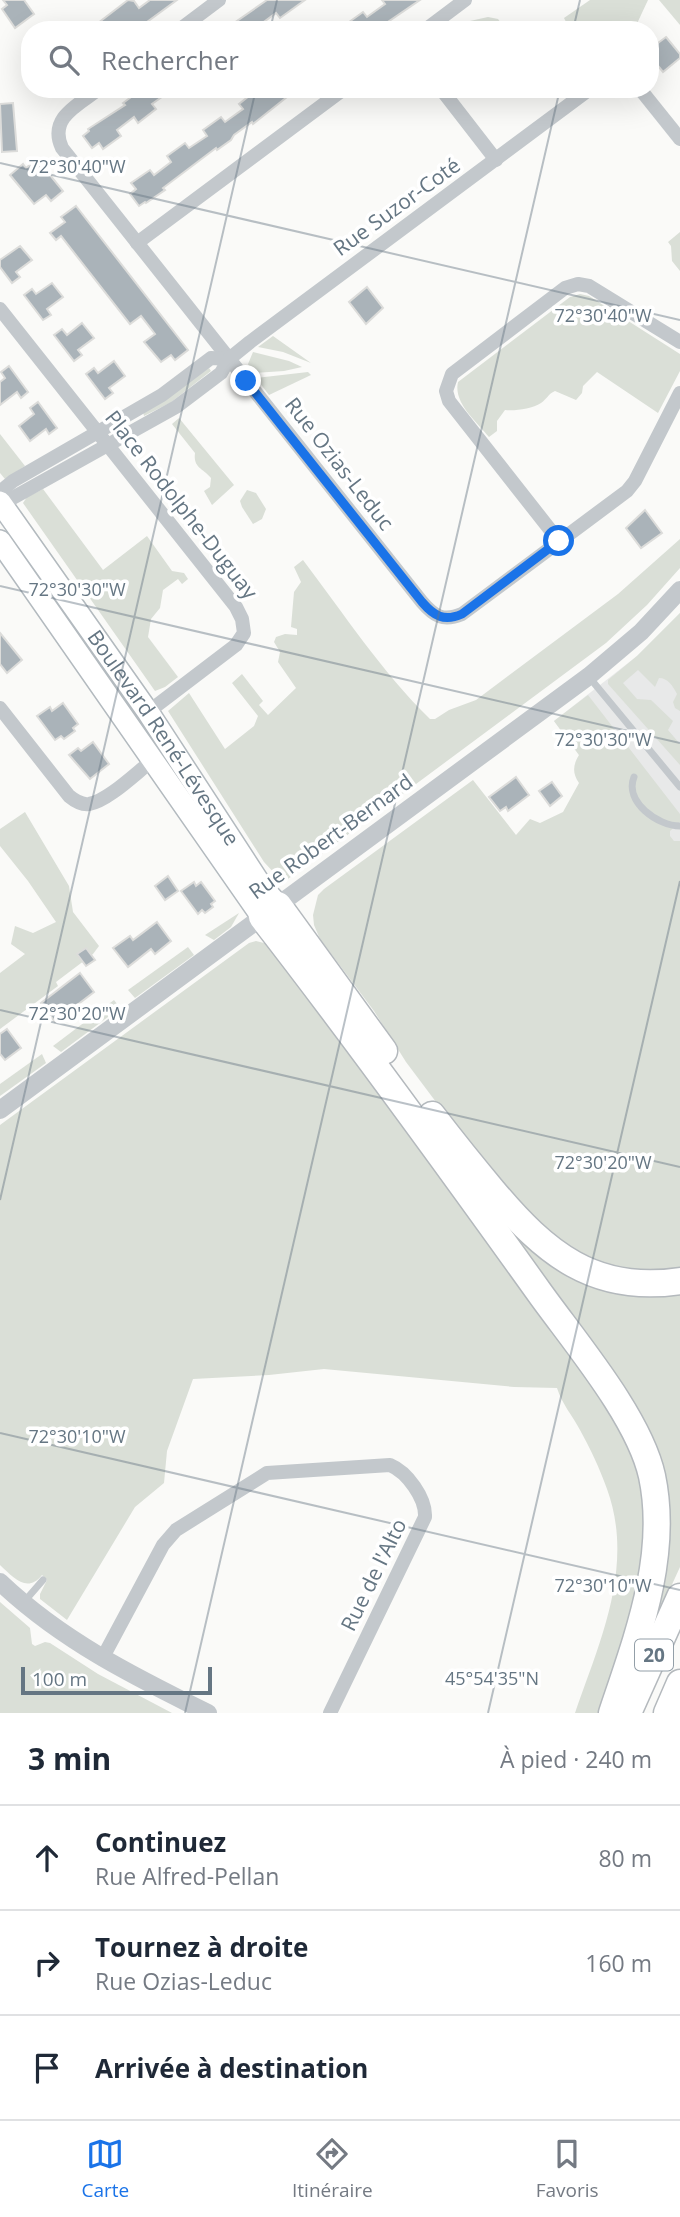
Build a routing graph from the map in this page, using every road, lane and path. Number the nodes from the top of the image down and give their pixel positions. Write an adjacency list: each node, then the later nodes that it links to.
1 (219, 0): 3 (street)
2 (465, 0): 4 (street)
3 (191, 21)
4 (437, 21)
5 (87, 98): 12 (street, Rue Ozias-Leduc)
6 (332, 98): 12 (street)
7 (448, 98): 11 (street)
8 (578, 98): 11 (street, Rue Suzor-Coté)
9 (647, 98): 10 (street)
10 (680, 139)
11 (496, 160): 15 (street, Rue Suzor-Coté)
12 (137, 243): 15 (street, Rue Ozias-Leduc)
13 (0, 309): 18 (street, Place Rodolphe-Duguay)
14 (680, 342): 24 (street)
15 (229, 359): 17 (street, Rue Suzor-Coté); 24 (street, Rue Ozias-Leduc)
16 (680, 393): 24 (street)
17 (138, 419): 18 (street, Rue Suzor-Coté); 19 (street, Rue Suzor-Coté)
18 (97, 433): 19 (street, Place Rodolphe-Duguay); 20 (street, Rue Suzor-Coté)
19 (108, 446): 21 (street, Rue Suzor-Coté); 28 (street, Place Rodolphe-Duguay)
20 (58, 455): 21 (street); 22 (street, Rue Suzor-Coté)
21 (65, 469): 22 (street, Rue Suzor-Coté)
22 (0, 501): 28 (main road, Boulevard René-Lévesque)
23 (0, 541): 29 (main road, Boulevard René-Lévesque)
24 (559, 541)
25 (680, 590): 26 (street, Rue Robert-Bernard)
26 (589, 676): 31 (lane); 33 (street, Rue Robert-Bernard)
27 (0, 708): 29 (street)
28 (148, 712): 33 (main road, Boulevard René-Lévesque)
29 (153, 760): 33 (main road, Boulevard René-Lévesque)
30 (634, 777): 32 (lane)
31 (680, 788)
32 (680, 826)
33 (270, 911): 34 (street, Rue Robert-Bernard); 35 (highway); 44 (highway)
34 (0, 1110)
35 (680, 1281)
36 (43, 1580): 39 (lane)
37 (0, 1582): 39 (street)
38 (680, 1597): 45 (highway, 20)
39 (23, 1603): 40 (street)
40 (102, 1658): 42 (street); 43 (street, Rue de l'Alto)
41 (680, 1683): 46 (highway, 20)
42 (208, 1713)
43 (330, 1713)
44 (612, 1713)
45 (628, 1713)
46 (667, 1713)

